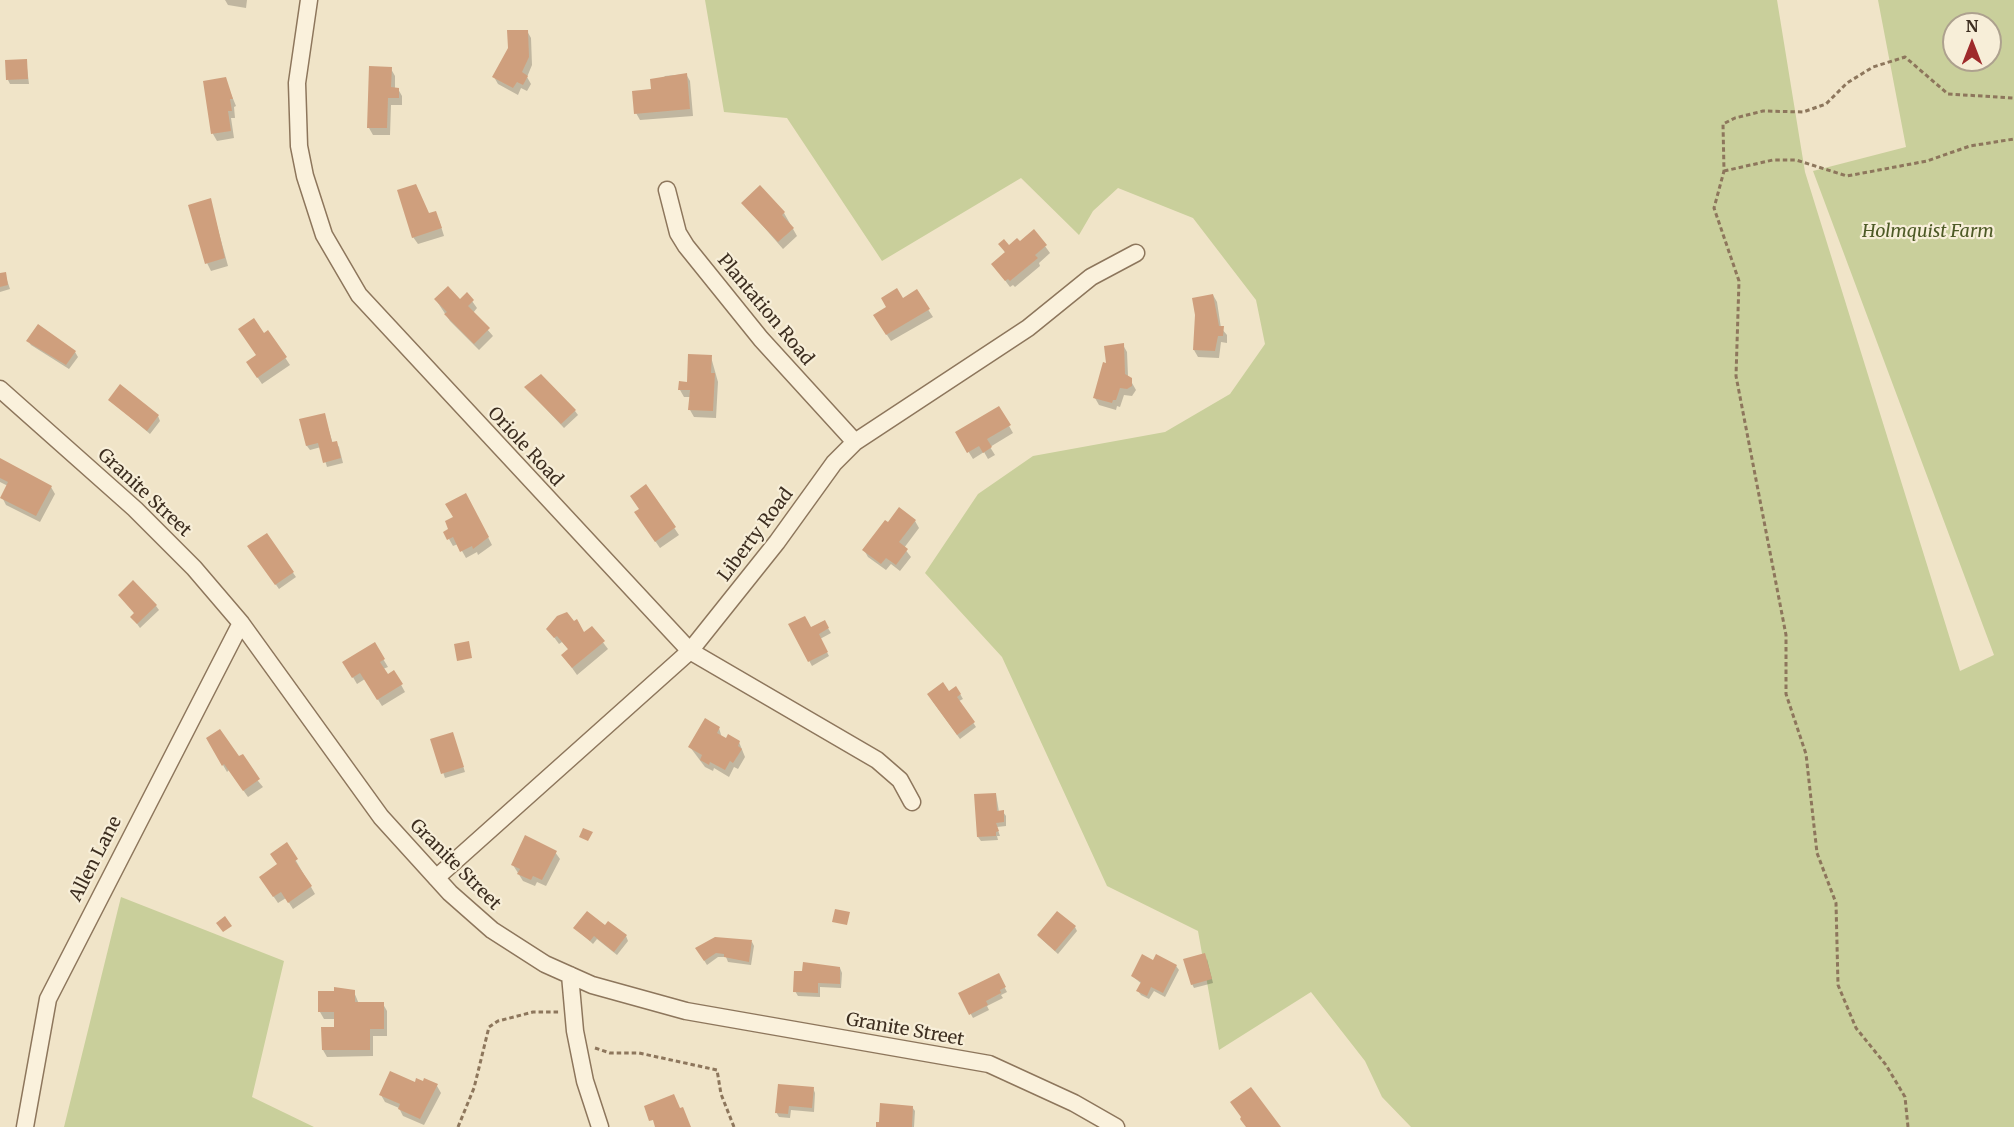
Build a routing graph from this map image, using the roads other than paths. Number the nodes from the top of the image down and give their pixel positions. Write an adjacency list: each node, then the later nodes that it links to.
1 (309, 0): 7 (street, Oriole Road)
2 (667, 190): 5 (street, Plantation Road)
3 (1136, 254): 5 (street, Liberty Road)
4 (0, 389): 6 (street, Granite Street)
5 (855, 442): 7 (street, Liberty Road)
6 (241, 623): 9 (street, Granite Street); 11 (street, Allen Lane)
7 (690, 651): 8 (street, Oriole Road); 9 (street, Liberty Road)
8 (912, 802)
9 (436, 878): 10 (street, Granite Street)
10 (570, 975): 12 (street); 13 (street, Granite Street)
11 (25, 1127)
12 (600, 1127)
13 (1116, 1127)

